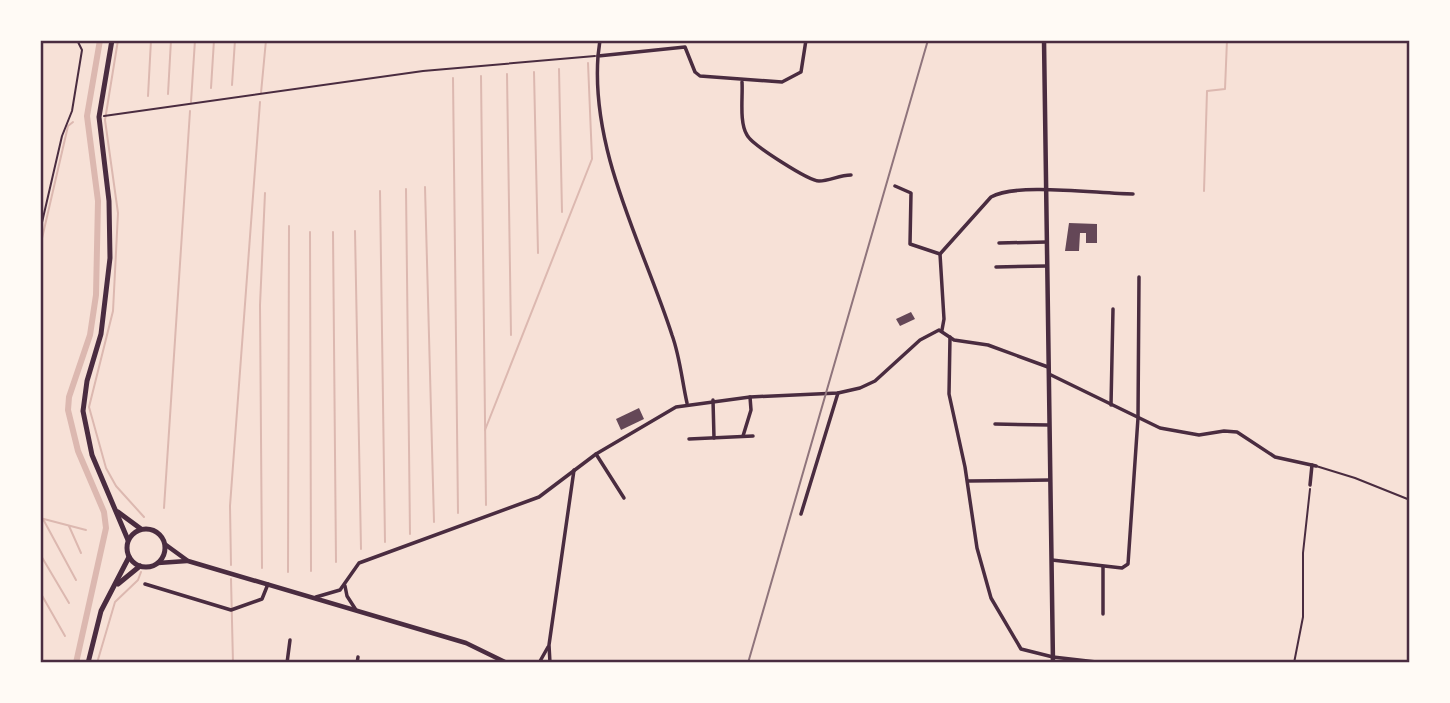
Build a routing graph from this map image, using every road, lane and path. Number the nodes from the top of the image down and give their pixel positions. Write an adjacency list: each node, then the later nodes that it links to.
1 (77, 40): 13 (path)
2 (112, 40): 45 (main road)
3 (600, 40): 6 (street)
4 (806, 40): 7 (street)
5 (1044, 40): 11 (street)
6 (598, 56): 7 (street); 8 (path); 28 (street)
7 (742, 82): 9 (street)
8 (108, 115)
9 (851, 176)
10 (895, 186): 16 (street)
11 (1046, 191): 12 (street); 14 (street); 16 (street)
12 (1133, 194)
13 (40, 231)
14 (1047, 242): 15 (street); 17 (street)
15 (999, 243)
16 (940, 254): 21 (street)
17 (1047, 266): 18 (street); 23 (street)
18 (996, 267)
19 (1139, 277): 30 (street)
20 (1113, 309): 29 (street)
21 (942, 330): 22 (street); 25 (street)
22 (950, 337): 23 (street); 41 (street)
23 (1048, 367): 24 (street)
24 (1049, 374): 29 (street); 32 (street)
25 (838, 393): 26 (street); 46 (street)
26 (750, 397): 27 (street); 33 (street)
27 (713, 400): 28 (street); 35 (street)
28 (687, 403): 37 (street)
29 (1111, 405): 30 (street)
30 (1138, 418): 38 (street); 55 (street)
31 (995, 424): 32 (street)
32 (1049, 425): 40 (street)
33 (743, 436): 34 (street); 35 (street)
34 (753, 436)
35 (714, 438): 36 (street)
36 (689, 439)
37 (596, 454): 39 (street); 43 (street)
38 (1314, 466): 42 (street); 44 (lane)
39 (573, 470): 58 (street); 64 (street)
40 (1050, 480): 41 (street); 51 (street)
41 (968, 481): 65 (street)
42 (1310, 485): 72 (path)
43 (624, 498)
44 (1410, 500)
45 (116, 509): 47 (main road); 48 (main road)
46 (802, 514)
47 (141, 529): 48 (main road); 49 (main road)
48 (128, 540): 50 (main road)
49 (166, 545): 52 (street); 53 (main road)
50 (129, 557): 54 (main road); 59 (main road)
51 (1052, 560): 55 (street); 65 (street)
52 (188, 561): 53 (street); 57 (street)
53 (158, 563): 54 (main road)
54 (140, 566): 59 (main road)
55 (1103, 567): 62 (street)
56 (145, 584): 57 (street)
57 (268, 584): 60 (street)
58 (345, 584): 60 (street); 61 (street)
59 (114, 586): 66 (main road)
60 (315, 598): 61 (street)
61 (356, 610): 68 (street)
62 (1103, 614)
63 (290, 640): 67 (street)
64 (549, 645): 69 (street); 70 (street)
65 (1053, 660): 71 (street)
66 (88, 663)
67 (287, 663)
68 (507, 663)
69 (539, 663)
70 (551, 663)
71 (1105, 663)
72 (1294, 663)

